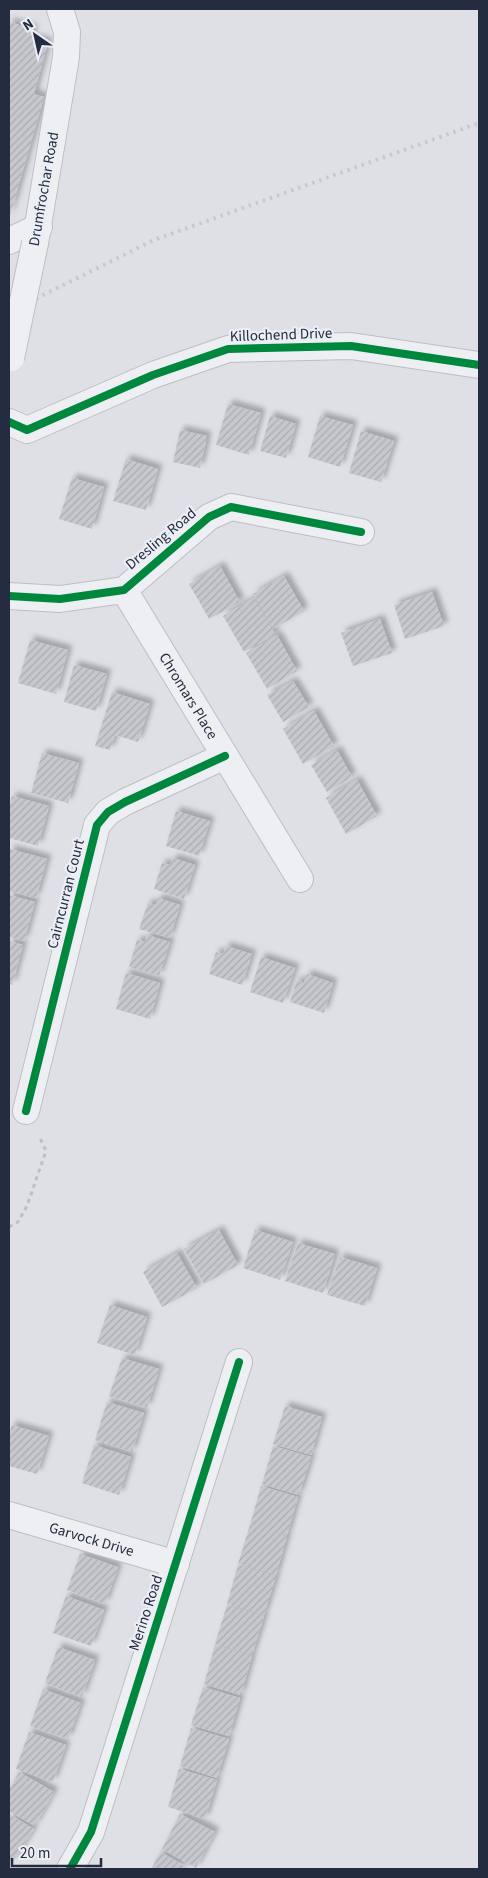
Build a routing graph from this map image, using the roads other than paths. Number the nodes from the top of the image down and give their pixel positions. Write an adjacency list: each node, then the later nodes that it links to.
1 (60, 9): 2 (street, Drumfrochar Road)
2 (37, 235): 3 (street); 4 (street, Drumfrochar Road, bridge)
3 (9, 241)
4 (10, 363)
5 (479, 365): 6 (street, Killochend Drive)
6 (9, 422)
7 (361, 532): 8 (street, Dresling Road)
8 (124, 590): 9 (street, Dresling Road); 10 (street, Chromars Place)
9 (9, 596)
10 (225, 756): 11 (street, Chromars Place); 12 (street, Cairncurran Court)
11 (300, 879)
12 (26, 1111)
13 (239, 1362): 15 (street, Merino Road)
14 (9, 1515): 15 (street, Garvock Drive)
15 (176, 1564): 16 (street, Merino Road)
16 (70, 1869)

